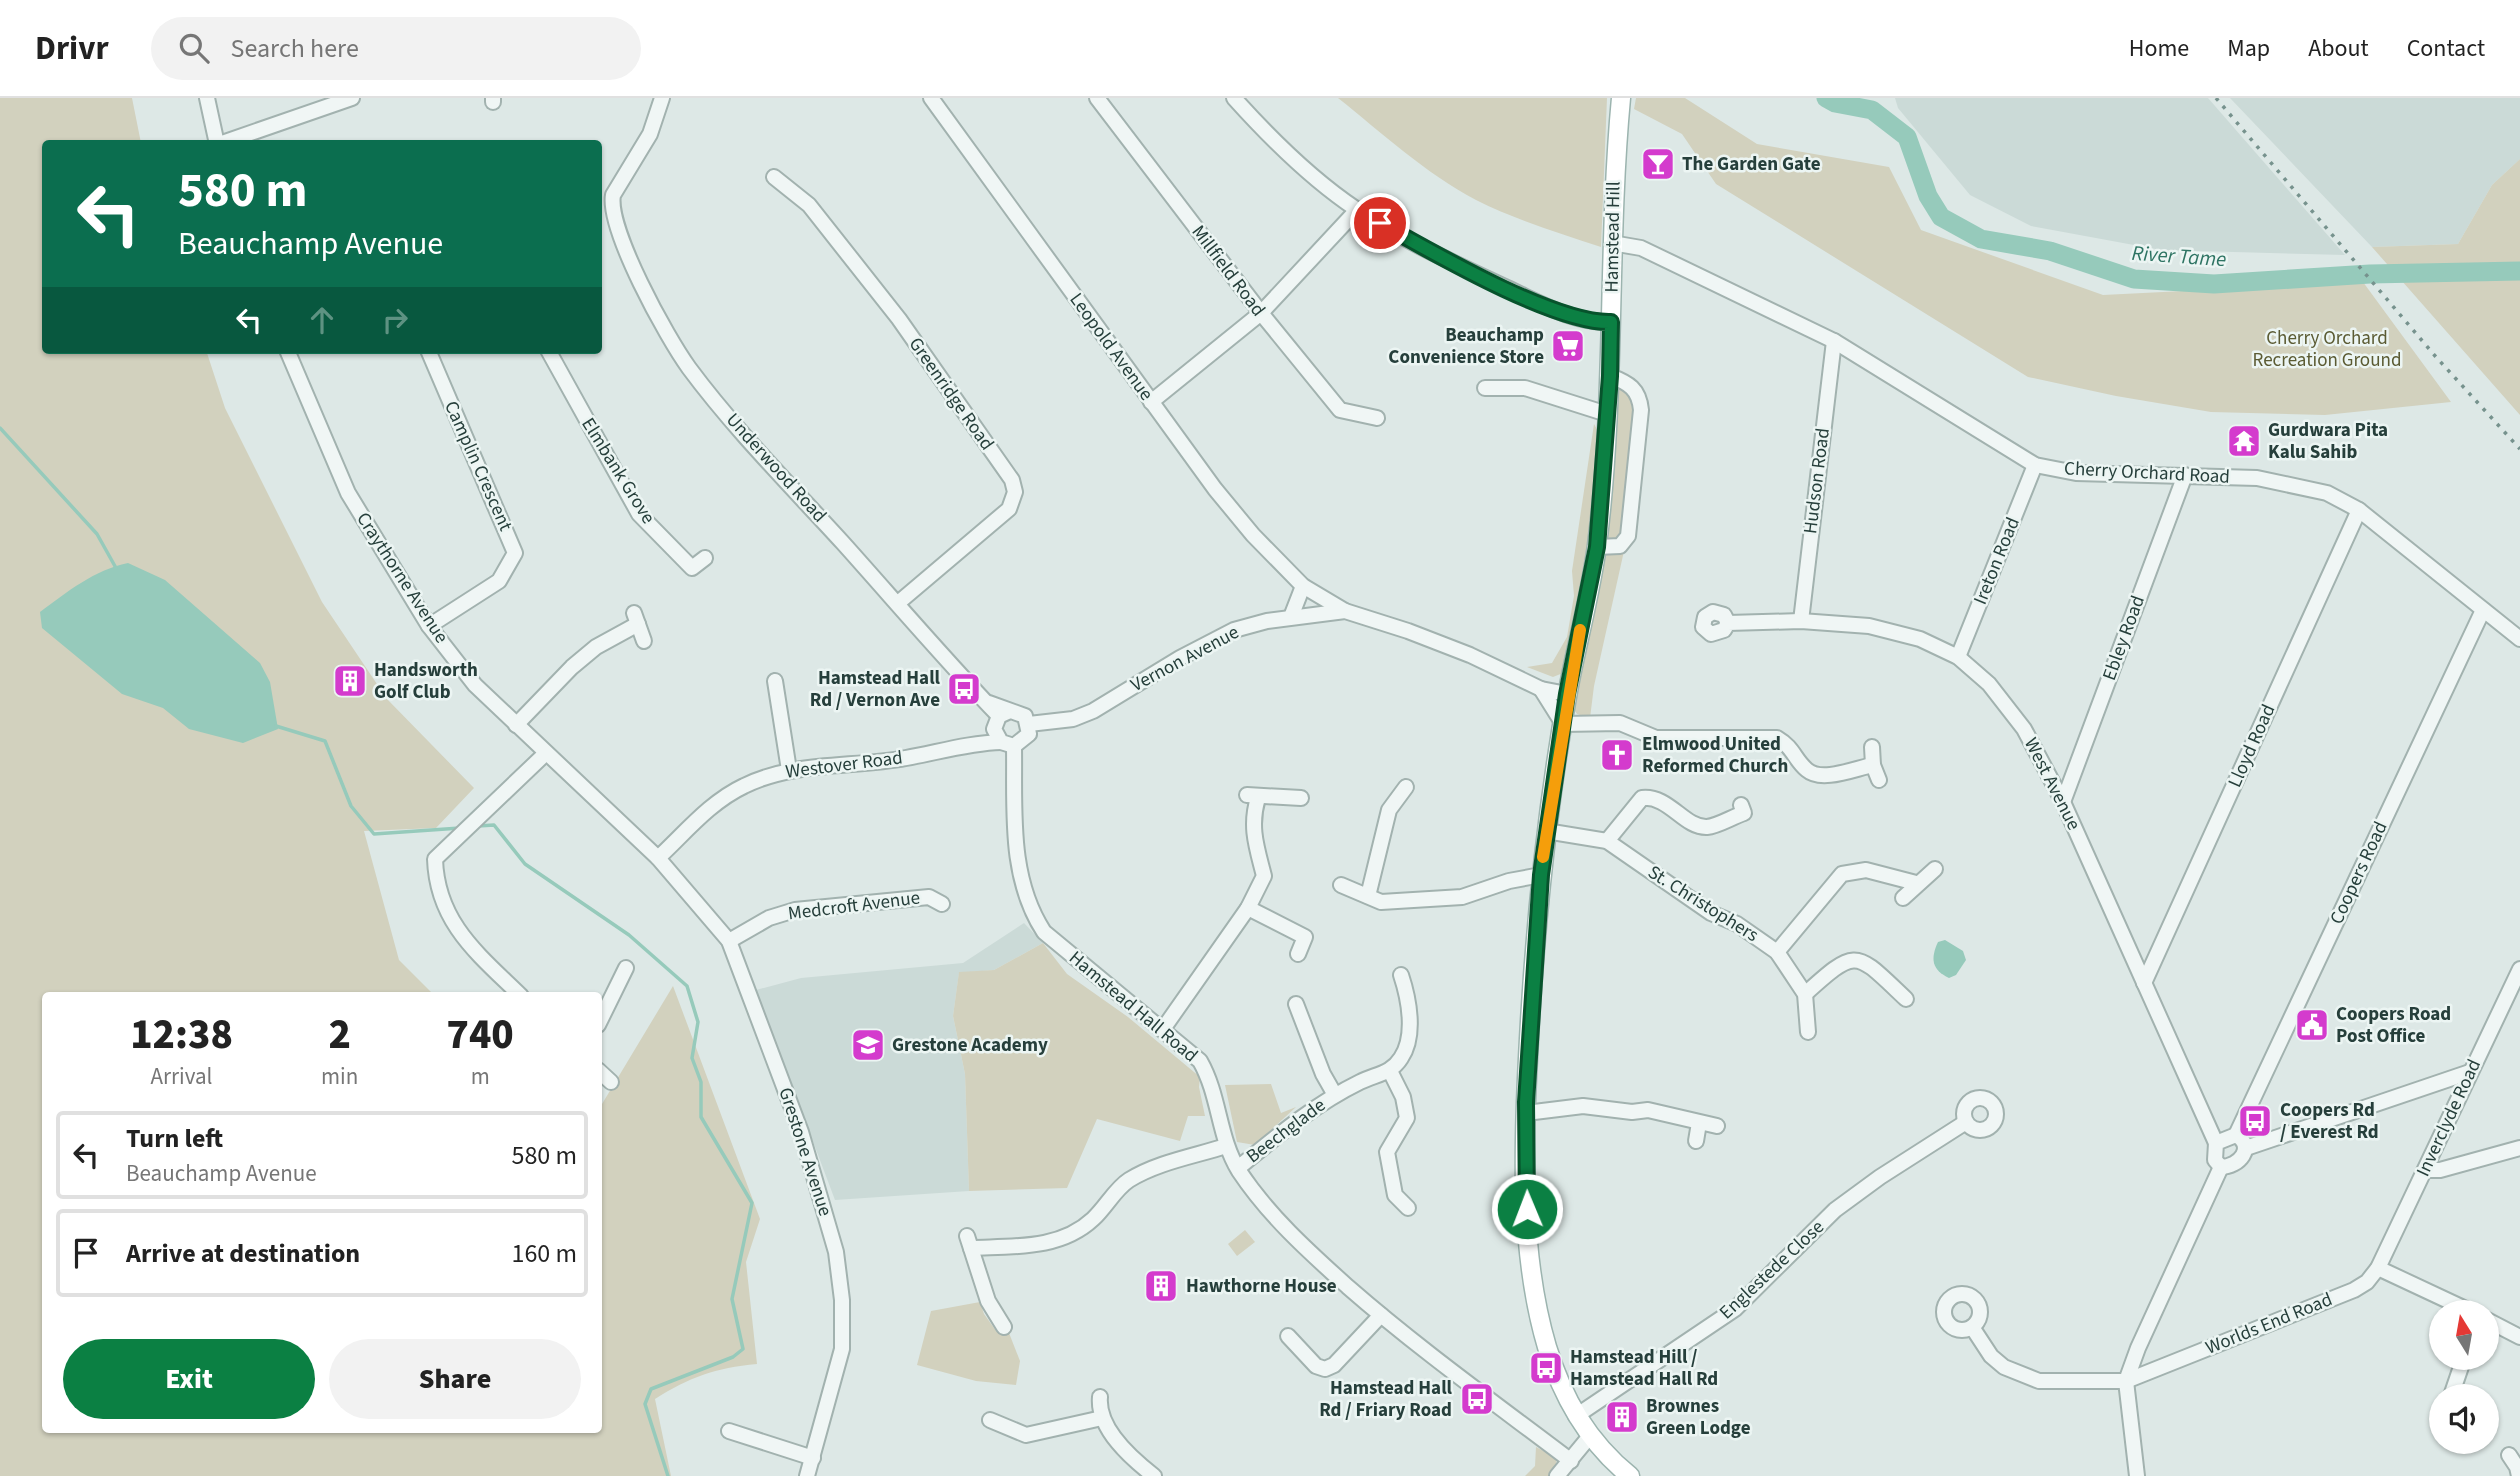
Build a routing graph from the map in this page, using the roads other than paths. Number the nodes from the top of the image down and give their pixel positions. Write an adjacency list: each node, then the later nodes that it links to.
1 (207, 98): 8 (street)
2 (352, 98): 9 (street)
3 (662, 98): 11 (street)
4 (931, 98): 23 (street, Leopold Avenue)
5 (1097, 98): 15 (street, Millfield Road)
6 (1234, 98): 12 (street)
7 (1621, 98): 14 (main road, Hamstead Hill)
8 (217, 140)
9 (230, 140)
10 (774, 177): 32 (street, Greenridge Road)
11 (611, 207): 13 (street); 32 (street, Underwood Road)
12 (1357, 210): 15 (street); 16 (street)
13 (602, 213)
14 (1612, 243): 16 (main road, Hamstead Hill); 17 (street, Cherry Orchard Road)
15 (1261, 313): 23 (street); 25 (street, Millfield Road)
16 (1611, 322): 21 (main road, Hamstead Hill)
17 (1834, 341): 26 (street, Cherry Orchard Road); 36 (street, Hudson Road)
18 (289, 354): 38 (street, Craythorne Avenue)
19 (430, 354): 38 (street, Camplin Crescent)
20 (550, 354): 30 (street, Elmbank Grove)
21 (1610, 376): 24 (main road, Hamstead Hill); 29 (street)
22 (1485, 388): 24 (street)
23 (1151, 402): 31 (street, Leopold Avenue)
24 (1607, 414): 29 (main road, Hamstead Hill)
25 (1377, 418)
26 (2035, 465): 27 (street, Cherry Orchard Road); 41 (street, Ireton Road)
27 (2185, 475): 28 (street, Cherry Orchard Road); 58 (street, Ebley Road)
28 (2359, 510): 33 (street, Cherry Orchard Road); 77 (street, Lloyd Road)
29 (1597, 547): 44 (main road, Hamstead Hill)
30 (705, 558)
31 (1303, 586): 34 (street, Leopold Avenue); 35 (street)
32 (898, 604): 45 (street, Underwood Road)
33 (2483, 610): 39 (street, Cherry Orchard Road); 96 (street, Coopers Road)
34 (1345, 611): 35 (street, Vernon Avenue); 43 (street, Vernon Avenue)
35 (1292, 617): 46 (street, Vernon Avenue)
36 (1801, 621): 37 (street, West Avenue); 41 (street, West Avenue)
37 (1728, 623)
38 (429, 626): 48 (street, Craythorne Avenue)
39 (2520, 639)
40 (644, 641): 48 (street)
41 (1958, 657): 58 (street, West Avenue)
42 (775, 681): 54 (street)
43 (1541, 689): 44 (street, Vernon Avenue); 47 (street)
44 (1567, 694): 47 (main road, Hamstead Hill)
45 (1001, 717): 46 (street); 49 (street); 50 (street)
46 (1029, 724): 50 (street)
47 (1563, 724): 53 (street); 60 (main road, Hamstead Hill)
48 (516, 725): 52 (street, Craythorne Avenue)
49 (975, 743): 50 (street, Westover Road); 54 (street, Westover Road)
50 (1008, 744): 85 (street, Hamstead Hall Road)
51 (1872, 747): 53 (street)
52 (547, 753): 62 (street, Craythorne Avenue); 79 (street)
53 (1873, 765): 55 (street)
54 (789, 770): 62 (street, Westover Road)
55 (1879, 780)
56 (1406, 787): 67 (street)
57 (1301, 798): 70 (street)
58 (2063, 802): 77 (street, West Avenue)
59 (1741, 805): 61 (street)
60 (1546, 831): 61 (street, St. Christophers); 64 (main road, Hamstead Hill)
61 (1607, 841): 72 (street, St. Christophers)
62 (658, 858): 71 (street, Grestone Avenue)
63 (1935, 869): 65 (street)
64 (1541, 875): 67 (street); 92 (main road, Hamstead Hill)
65 (1916, 883): 68 (street); 72 (street)
66 (1341, 884): 67 (street)
67 (1368, 896)
68 (1903, 898)
69 (942, 904): 71 (street, Medcroft Avenue)
70 (1248, 908): 73 (street); 85 (street)
71 (729, 941): 124 (street, Grestone Avenue)
72 (1777, 952): 81 (street, St. Christophers)
73 (1298, 954)
74 (626, 968): 84 (street)
75 (2520, 969): 88 (street, Inverclyde Road)
76 (1401, 975): 80 (street)
77 (2144, 983): 98 (street, West Avenue)
78 (1422, 986): 80 (street)
79 (517, 992)
80 (1406, 992): 87 (street)
81 (1805, 994): 82 (street); 86 (street, St. Christophers)
82 (1906, 999)
83 (1296, 1012): 91 (street, Beechglade)
84 (602, 1017)
85 (1163, 1029): 99 (street, Hamstead Hall Road)
86 (1808, 1032)
87 (1390, 1071): 91 (street, Beechglade); 105 (street)
88 (2470, 1072): 100 (street); 104 (street, Inverclyde Road)
89 (602, 1074): 90 (street)
90 (611, 1082)
91 (1335, 1095): 103 (street, Beechglade)
92 (1526, 1113): 94 (street); 118 (main road, Hamstead Hill)
93 (1966, 1122): 118 (street, Englestede Close)
94 (1699, 1123): 95 (street); 97 (street)
95 (1717, 1126)
96 (2236, 1135): 98 (street); 100 (street)
97 (1696, 1141)
98 (2216, 1143): 102 (street)
99 (1226, 1146): 103 (street, Hamstead Hall Road); 109 (street)
100 (2246, 1148): 102 (street)
101 (2520, 1148): 104 (street)
102 (2221, 1167): 114 (street)
103 (1238, 1168): 108 (street, Hamstead Hall Road)
104 (2426, 1170): 106 (street, Inverclyde Road)
105 (1408, 1208)
106 (2378, 1268): 107 (street); 115 (street, Worlds End Road)
107 (2446, 1300)
108 (1381, 1315): 112 (street); 125 (street, Hamstead Hall Road)
109 (1004, 1326)
110 (2499, 1326): 113 (street)
111 (1972, 1328): 116 (street)
112 (1287, 1336)
113 (2520, 1337)
114 (2138, 1348): 115 (street); 116 (street)
115 (2154, 1369): 116 (street, Worlds End Road)
116 (2126, 1381): 130 (street)
117 (1100, 1398): 119 (street)
118 (1576, 1416): 122 (main road, Hamstead Hill)
119 (1102, 1418): 120 (street); 127 (street)
120 (990, 1420)
121 (729, 1431): 124 (street)
122 (1590, 1436): 125 (street); 129 (main road, Hamstead Hill)
123 (2509, 1455): 131 (street)
124 (813, 1458): 126 (street, Grestone Avenue)
125 (1571, 1461): 128 (street)
126 (807, 1476)
127 (1154, 1476)
128 (1557, 1476)
129 (1630, 1476)
130 (2137, 1476)
131 (2519, 1476)

